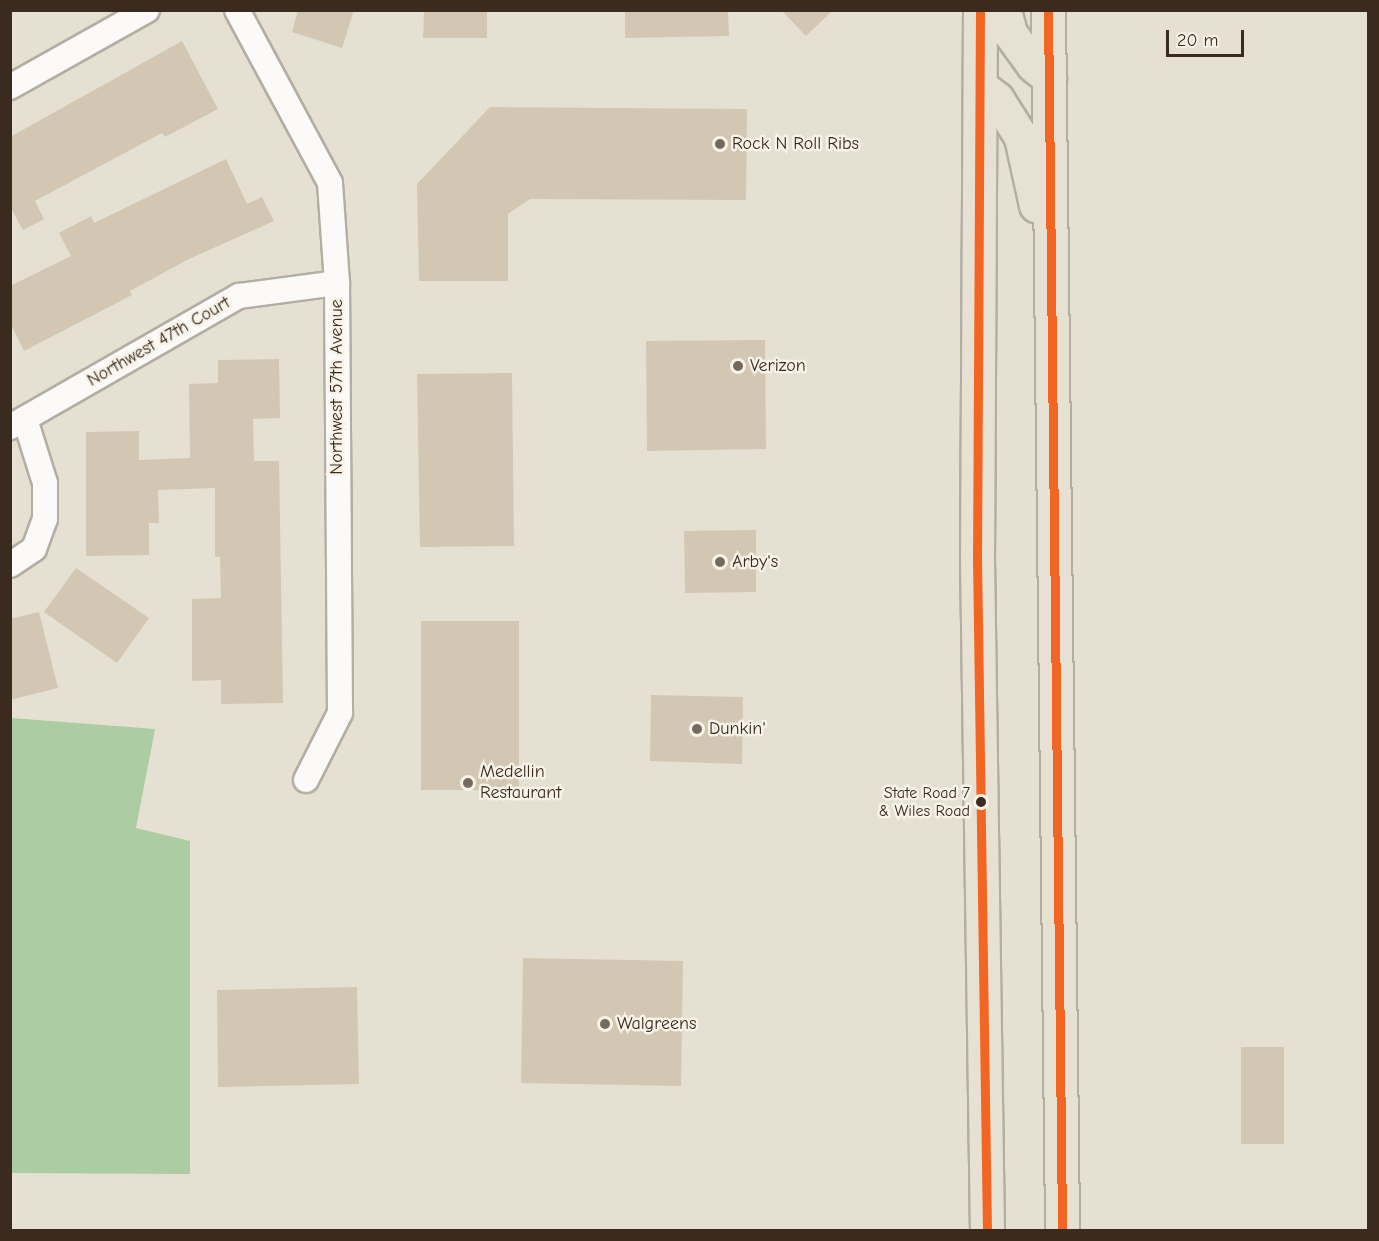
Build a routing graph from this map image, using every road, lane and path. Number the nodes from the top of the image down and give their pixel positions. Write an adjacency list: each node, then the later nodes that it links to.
1 (147, 10): 8 (street)
2 (237, 10): 10 (street, Northwest 57th Avenue)
3 (980, 10): 7 (main road)
4 (1005, 10): 6 (main road)
5 (1048, 10): 6 (main road)
6 (1049, 78): 9 (main road)
7 (980, 86): 9 (main road); 14 (main road)
8 (10, 87)
9 (1051, 268): 15 (main road)
10 (337, 283): 11 (street, Northwest 47th Court); 13 (street, Northwest 57th Avenue)
11 (18, 423): 12 (street, Northwest 47th Court)
12 (10, 565)
13 (306, 780)
14 (987, 1230)
15 (1062, 1230)

